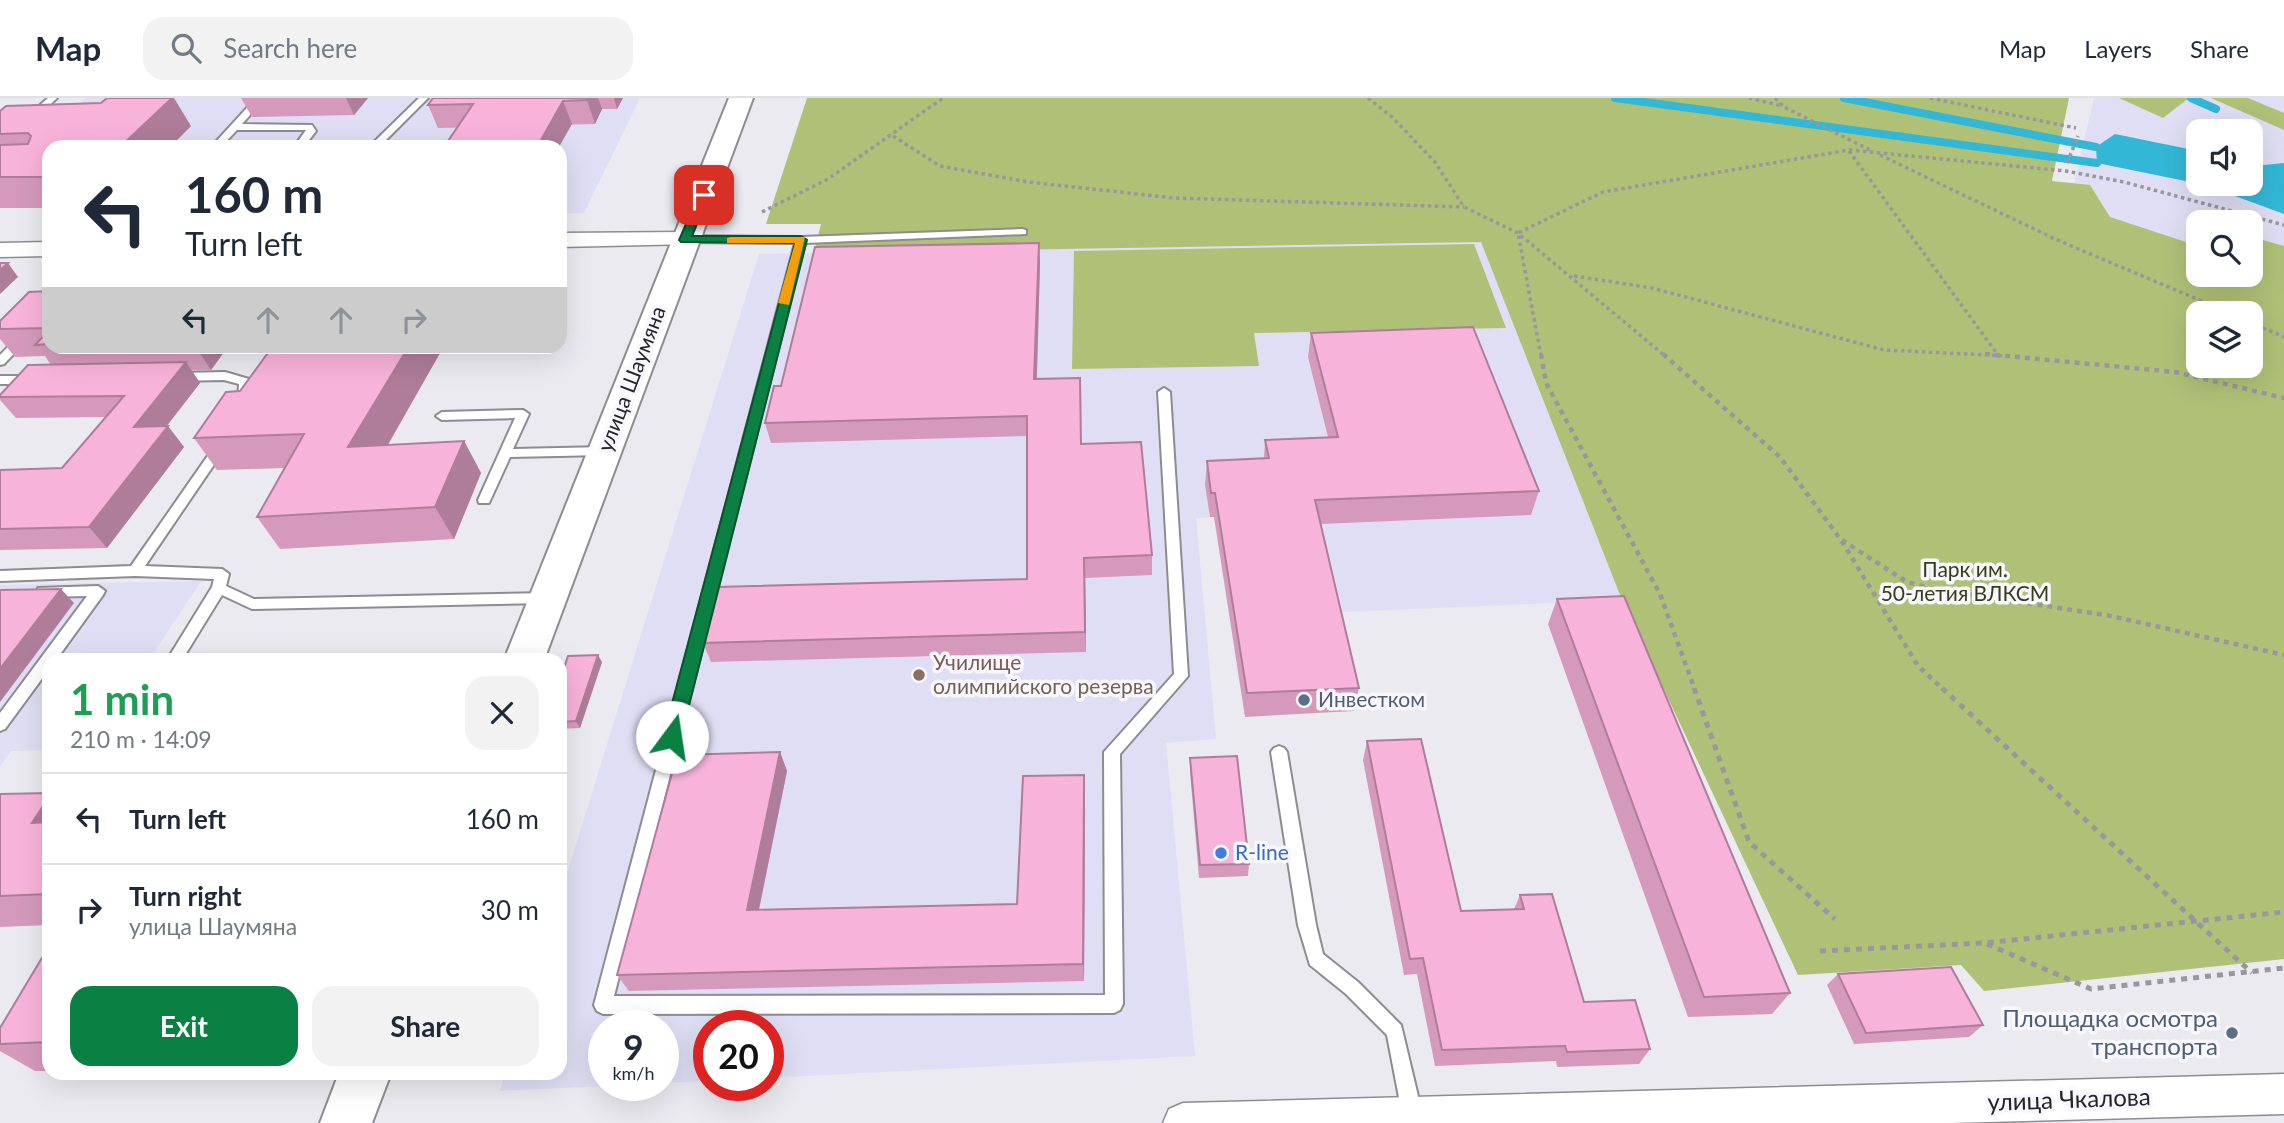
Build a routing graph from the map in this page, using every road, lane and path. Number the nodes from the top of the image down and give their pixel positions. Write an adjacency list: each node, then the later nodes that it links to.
1 (54, 98): 11 (lane)
2 (261, 98): 12 (lane)
3 (424, 98): 18 (lane)
4 (741, 98): 28 (street, улица Шаумяна)
5 (943, 98): 14 (path)
6 (1368, 98): 22 (path)
7 (1749, 98): 10 (path)
8 (1774, 98): 10 (path)
9 (1930, 98): 13 (path)
10 (1784, 107): 20 (path)
11 (26, 122)
12 (234, 127): 16 (lane); 17 (lane)
13 (2076, 128)
14 (893, 136): 22 (path); 23 (path)
15 (2078, 136): 21 (path)
16 (222, 140)
17 (304, 140)
18 (381, 140)
19 (1849, 150): 20 (path); 26 (path); 37 (path)
20 (1875, 152): 24 (path); 33 (path)
21 (2067, 163)
22 (1464, 207): 26 (path)
23 (762, 212)
24 (2284, 225)
25 (1022, 232): 29 (lane)
26 (1518, 233): 32 (path); 66 (path)
27 (567, 240): 28 (street)
28 (685, 240): 29 (lane); 47 (street, улица Шаумяна)
29 (801, 240): 42 (lane)
30 (42, 249): 31 (street)
31 (0, 250)
32 (1573, 276): 37 (path); 50 (path)
33 (2202, 301)
34 (42, 319): 38 (lane)
35 (2263, 328): 36 (path)
36 (2284, 337)
37 (1998, 355): 43 (path)
38 (0, 362)
39 (164, 378): 44 (lane)
40 (0, 380): 41 (lane)
41 (48, 380)
42 (1164, 392)
43 (2284, 398)
44 (239, 411)
45 (442, 416): 48 (lane)
46 (226, 436): 51 (lane)
47 (605, 451): 48 (lane); 55 (street, улица Шаумяна)
48 (505, 453): 49 (lane)
49 (484, 499)
50 (1841, 540): 61 (path); 67 (path)
51 (135, 571): 52 (lane); 53 (lane)
52 (0, 576)
53 (219, 588): 56 (lane); 59 (lane)
54 (28, 592): 58 (lane)
55 (548, 598): 56 (lane); 60 (street, улица Шаумяна)
56 (406, 601): 57 (lane)
57 (399, 615)
58 (57, 653)
59 (178, 653)
60 (527, 653)
61 (2284, 655)
62 (42, 676): 63 (lane)
63 (0, 725)
64 (1279, 752): 75 (lane)
65 (2284, 912): 67 (path)
66 (1835, 919)
67 (2197, 922): 68 (path); 71 (path)
68 (1984, 943): 69 (path); 71 (path)
69 (1820, 951)
70 (2284, 968): 71 (path)
71 (2252, 973)
72 (362, 1080): 76 (street)
73 (2284, 1094): 74 (street, улица Чкалова)
74 (1863, 1114): 75 (street, улица Чкалова)
75 (1412, 1118): 77 (street, улица Чкалова)
76 (346, 1123)
77 (1183, 1123)

